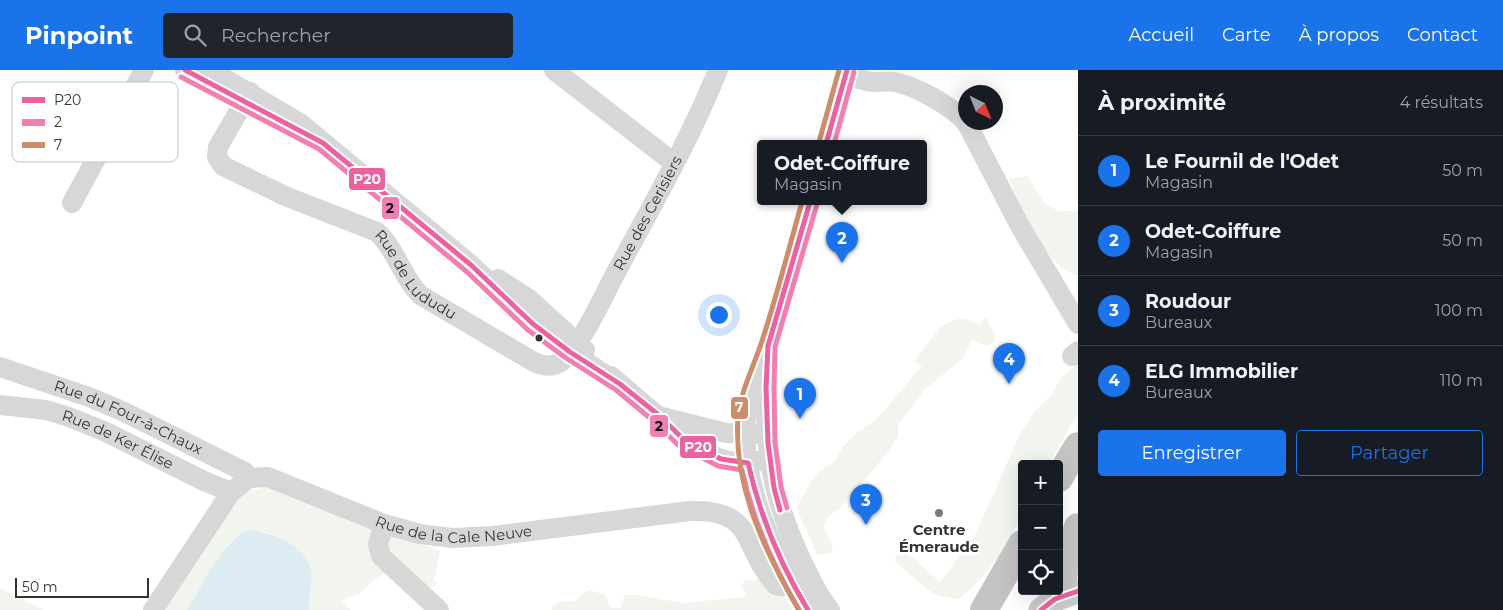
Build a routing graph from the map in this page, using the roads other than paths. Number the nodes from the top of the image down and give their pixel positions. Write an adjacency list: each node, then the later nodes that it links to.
1 (144, 70): 7 (street)
2 (185, 70): 8 (street)
3 (210, 70): 8 (street)
4 (554, 70): 13 (street)
5 (718, 70): 13 (street, Rue des Cerisiers)
6 (847, 72): 9 (street); 11 (street)
7 (138, 82)
8 (247, 97): 18 (street); 18 (street, Rue de Lududu)
9 (958, 113)
10 (970, 130): 16 (street)
11 (827, 140)
12 (94, 162): 14 (street)
13 (674, 163): 18 (street, Rue des Cerisiers)
14 (72, 203)
15 (809, 205): 17 (street)
16 (1078, 324)
17 (768, 346): 22 (street); 23 (street)
18 (573, 347): 21 (street)
19 (0, 366): 28 (street, Rue du Four-à-Chaux)
20 (0, 405): 29 (street, Rue de Ker Élise)
21 (661, 417): 22 (street); 26 (street)
22 (746, 434): 23 (street); 26 (street)
23 (768, 434): 25 (street)
24 (1078, 446): 27 (highway)
25 (770, 460): 26 (street); 33 (street)
26 (748, 463): 33 (street)
27 (1063, 471)
28 (249, 478): 29 (street); 30 (street, Rue de la Cale Neuve)
29 (231, 492): 36 (street)
30 (384, 524): 33 (street, Rue de la Cale Neuve); 37 (street)
31 (1078, 526): 34 (highway)
32 (1019, 550): 38 (highway)
33 (799, 576): 35 (street, Rue de la Cale Neuve)
34 (1058, 596)
35 (821, 607)
36 (153, 610)
37 (439, 610)
38 (984, 610)

